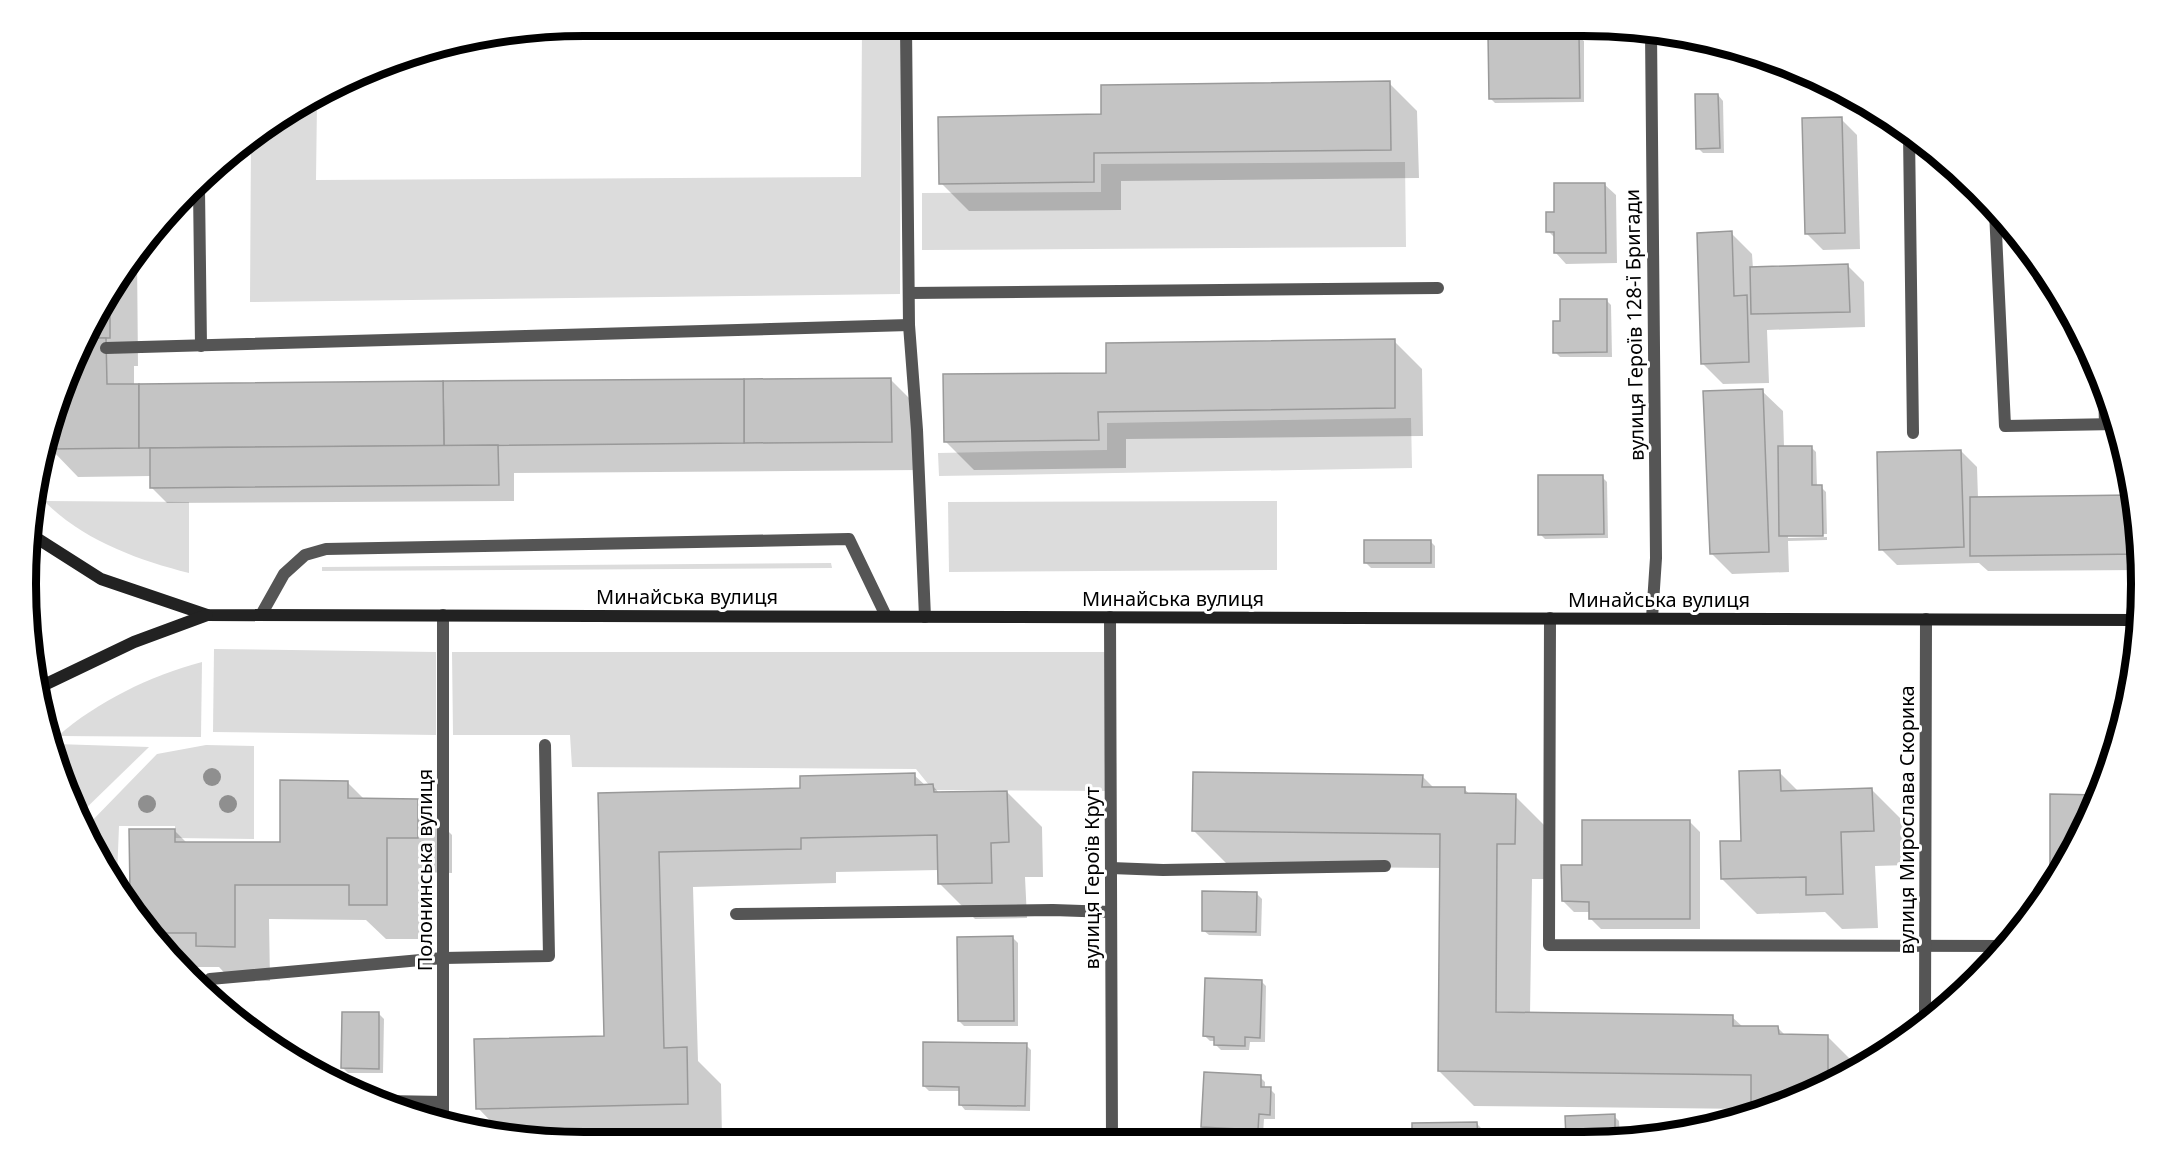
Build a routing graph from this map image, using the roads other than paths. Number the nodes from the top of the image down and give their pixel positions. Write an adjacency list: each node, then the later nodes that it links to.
1 (906, 36): 7 (street)
2 (1651, 41): 21 (street, вулиця Героїв 128-ї Бригади)
3 (1909, 143): 12 (street)
4 (199, 195): 9 (street)
5 (1996, 224): 11 (street)
6 (1438, 288): 7 (street)
7 (909, 293): 8 (street)
8 (909, 325): 9 (street); 18 (street)
9 (201, 345): 10 (street)
10 (106, 348)
11 (2107, 424)
12 (1913, 433)
13 (38, 539): 14 (main road, Минайська вулиця)
14 (207, 615): 15 (main road, Минайська вулиця); 24 (main road, Минайська вулиця)
15 (261, 615): 16 (main road, Минайська вулиця); 17 (street)
16 (443, 615): 17 (main road, Минайська вулиця); 32 (street, Полонинська вулиця)
17 (886, 616): 18 (main road, Минайська вулиця)
18 (925, 617): 19 (main road, Минайська вулиця)
19 (1110, 617): 20 (main road, Минайська вулиця); 27 (street, вулиця Героїв Крут)
20 (1550, 618): 21 (main road, Минайська вулиця); 30 (street)
21 (1652, 618): 22 (main road, Минайська вулиця)
22 (1926, 619): 23 (main road, Минайська вулиця); 30 (street, вулиця Мирослава Скорика)
23 (2130, 620)
24 (46, 684)
25 (546, 745): 32 (street)
26 (1384, 866): 27 (street)
27 (1111, 868): 28 (street, вулиця Героїв Крут)
28 (1111, 912): 29 (street); 38 (street, вулиця Героїв Крут)
29 (736, 914)
30 (1925, 946): 31 (street); 34 (street, вулиця Мирослава Скорика)
31 (1994, 946)
32 (443, 958): 33 (street); 36 (street, Полонинська вулиця)
33 (210, 984)
34 (1925, 1012)
35 (404, 1101): 36 (street)
36 (443, 1102): 37 (street, Полонинська вулиця)
37 (443, 1113)
38 (1112, 1132)

